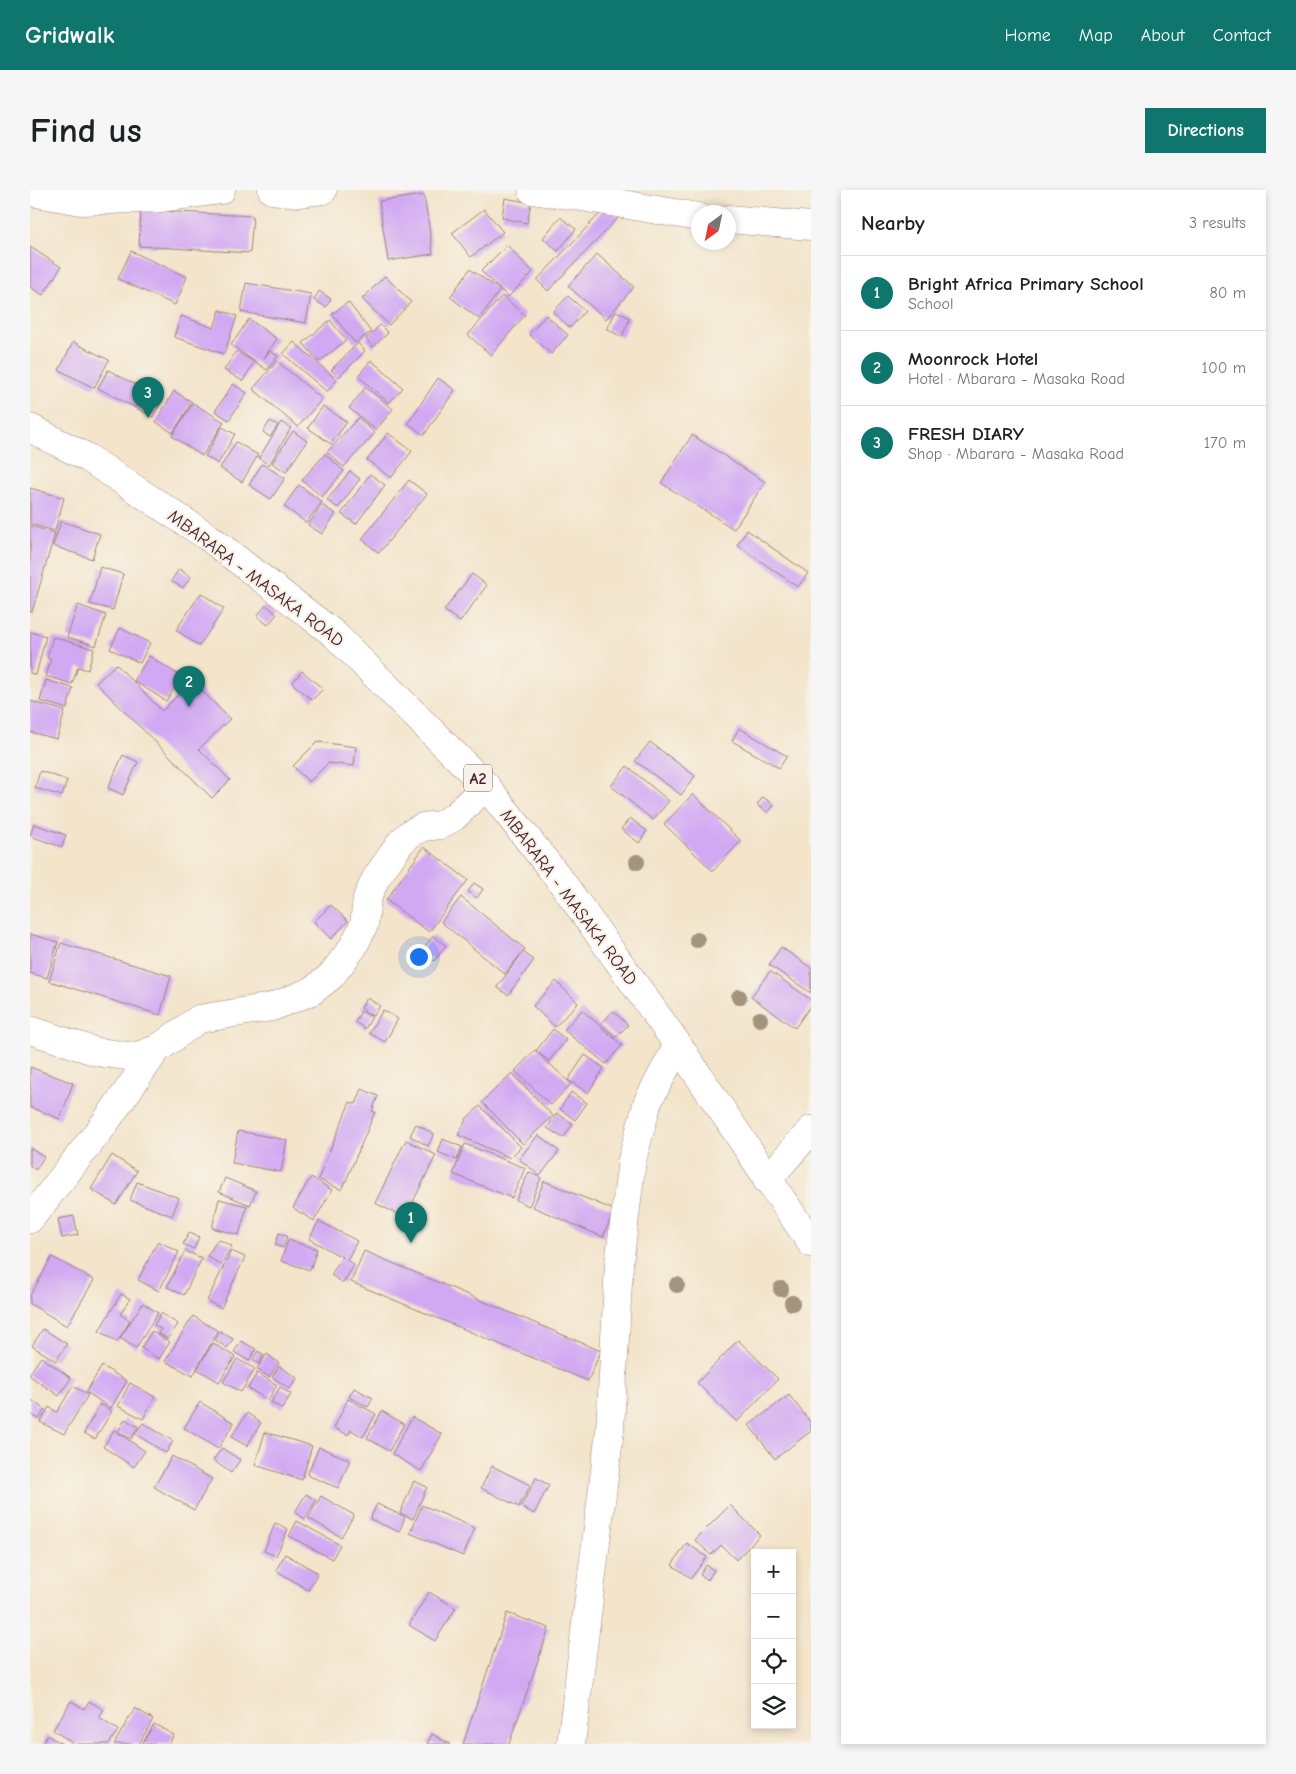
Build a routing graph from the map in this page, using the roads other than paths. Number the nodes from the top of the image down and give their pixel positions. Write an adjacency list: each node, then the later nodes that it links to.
1 (221, 190): 5 (main road)
2 (272, 190): 3 (main road)
3 (322, 190)
4 (532, 190): 6 (main road)
5 (30, 192)
6 (691, 216)
7 (736, 220): 8 (main road)
8 (811, 226)
9 (30, 428): 10 (main road, MBARARA - MASAKA ROAD / A2)
10 (486, 786): 12 (main road, MBARARA - MASAKA ROAD / A2); 13 (main road)
11 (30, 1030): 13 (main road)
12 (678, 1045): 15 (main road, MBARARA - MASAKA ROAD / A2); 18 (main road)
13 (157, 1049): 16 (main road)
14 (811, 1130): 15 (main road)
15 (767, 1180): 17 (main road, MBARARA - MASAKA ROAD / A2)
16 (30, 1219)
17 (811, 1243)
18 (571, 1744)

